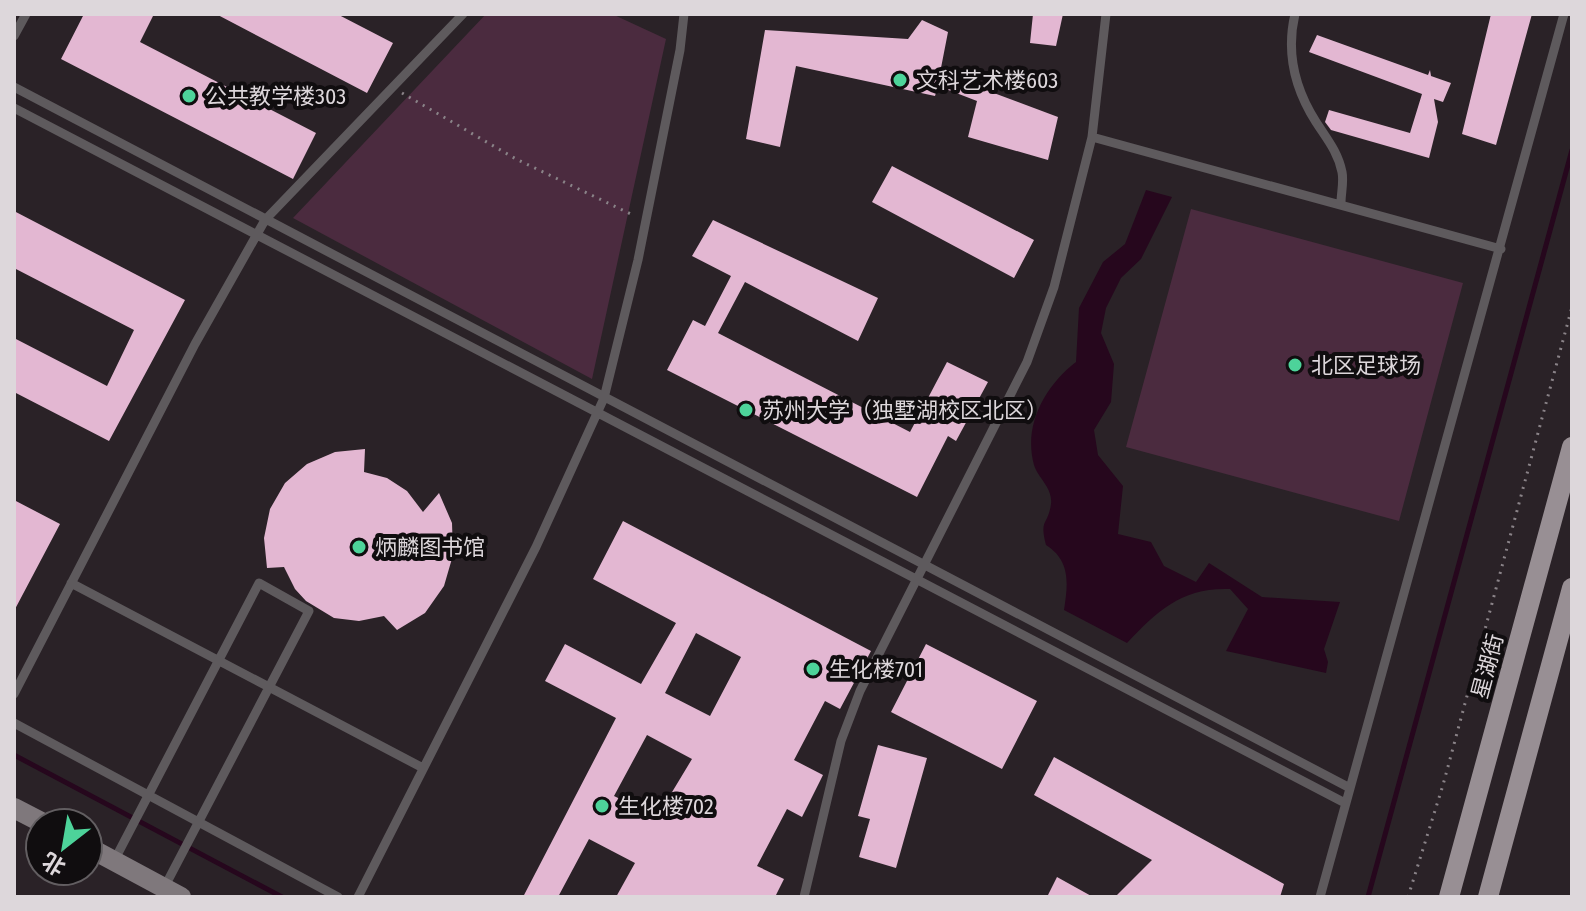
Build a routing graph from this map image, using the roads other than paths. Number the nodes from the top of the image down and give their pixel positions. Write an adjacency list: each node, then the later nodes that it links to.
1 (26, 14): 7 (lane)
2 (463, 14): 12 (lane)
3 (684, 14): 15 (lane)
4 (1106, 14): 10 (lane)
5 (1295, 14): 11 (lane)
6 (1564, 14): 14 (lane)
7 (14, 36)
8 (14, 87): 12 (lane)
9 (14, 108): 13 (lane)
10 (1092, 137): 11 (lane); 18 (lane)
11 (1341, 203): 14 (lane)
12 (265, 220): 13 (lane); 15 (lane)
13 (257, 234): 16 (lane); 20 (lane)
14 (1501, 249): 27 (lane)
15 (604, 398): 16 (lane); 18 (lane)
16 (598, 412): 19 (lane); 26 (lane)
17 (1572, 447): 38 (main road, 星湖街)
18 (923, 565): 19 (lane); 27 (lane)
19 (917, 577): 29 (lane); 36 (lane)
20 (71, 583): 22 (lane); 24 (lane)
21 (1572, 588): 39 (main road)
22 (220, 661): 23 (lane); 23 (lane); 28 (lane)
23 (267, 686): 26 (lane); 30 (lane)
24 (14, 694)
25 (14, 723): 28 (lane)
26 (423, 768): 35 (lane)
27 (1348, 787): 29 (lane)
28 (151, 795): 30 (lane); 32 (lane)
29 (1345, 803): 37 (lane)
30 (201, 823): 33 (lane); 34 (lane)
31 (104, 856): 32 (main road)
32 (114, 861): 33 (main road)
33 (173, 892)
34 (338, 897)
35 (358, 897)
36 (804, 897)
37 (1320, 897)
38 (1449, 897)
39 (1488, 897)

